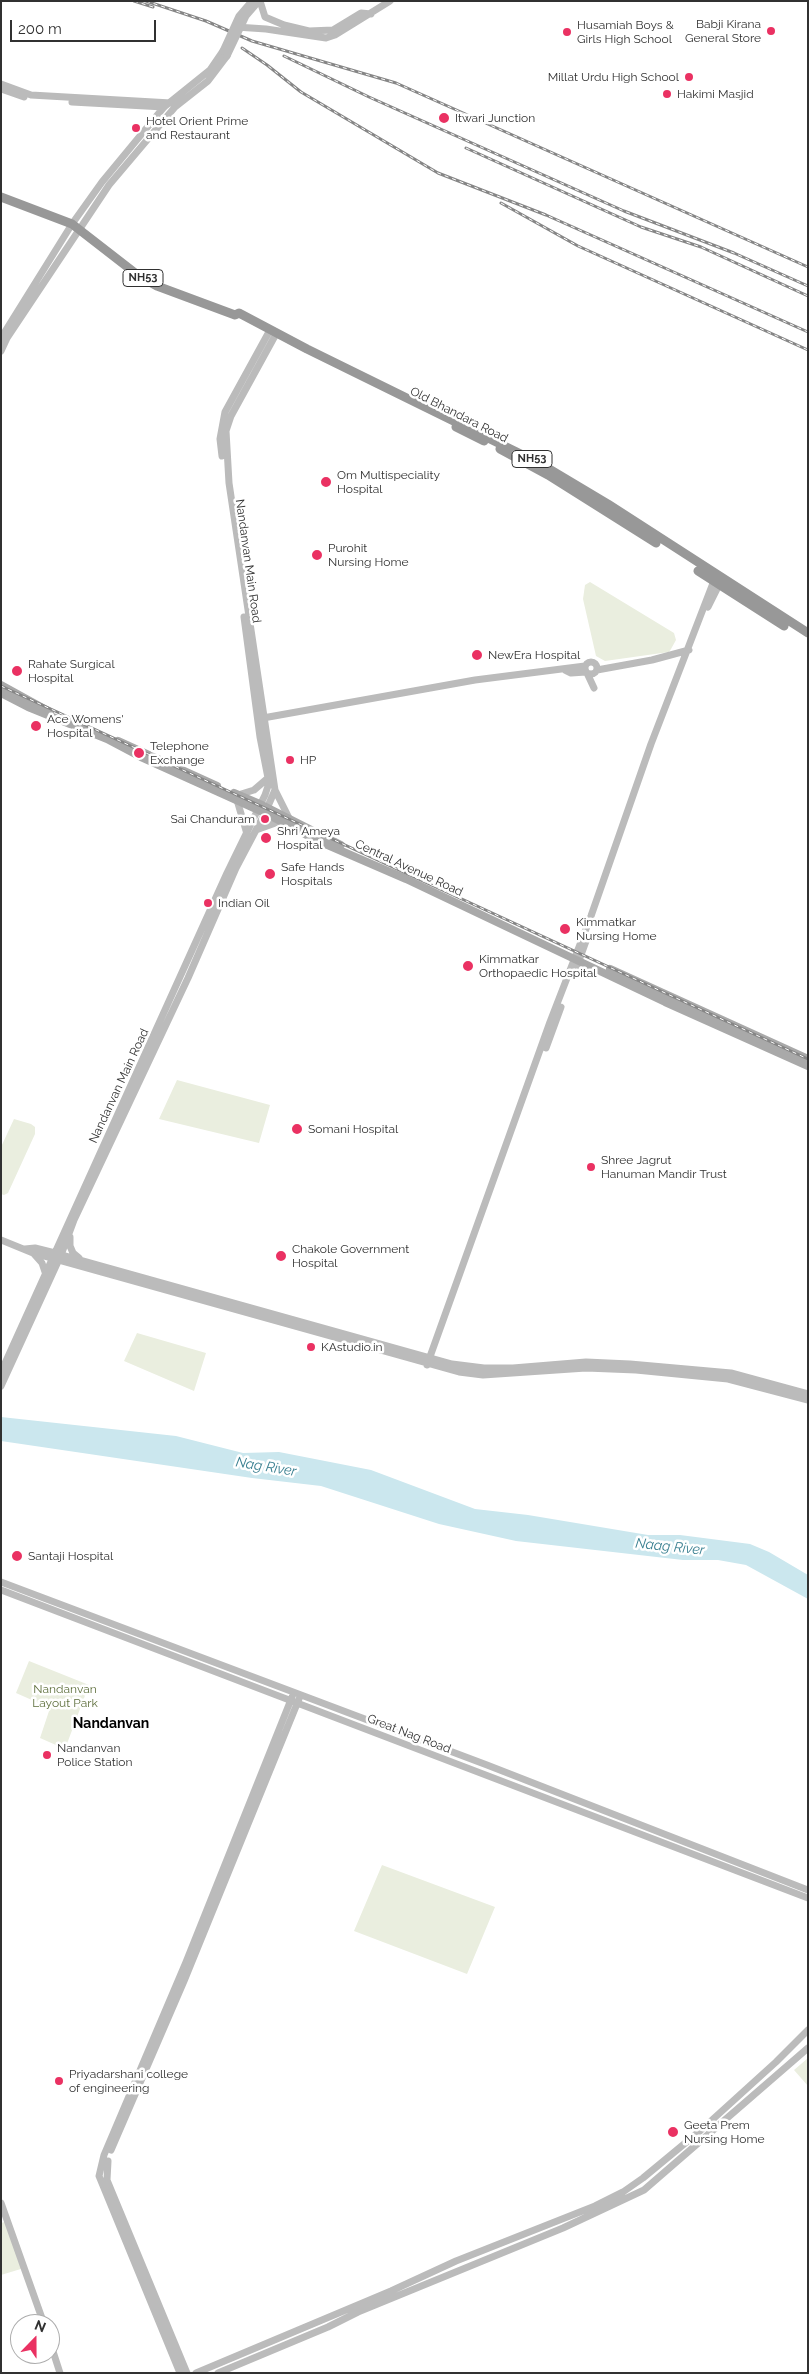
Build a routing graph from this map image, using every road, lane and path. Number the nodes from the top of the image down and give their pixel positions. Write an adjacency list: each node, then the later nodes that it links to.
1 (252, 1): 5 (main road, bridge)
2 (390, 1): 4 (main road)
3 (261, 2): 4 (main road); 5 (main road, bridge)
4 (369, 16): 5 (main road)
5 (237, 27): 7 (main road, bridge)
6 (2, 86): 7 (main road)
7 (172, 106): 9 (main road)
8 (1, 197): 9 (highway, NH53)
9 (76, 226): 10 (highway, Old Bhandara Road / NH53); 11 (main road)
10 (272, 334): 13 (highway, Old Bhandara Road / NH53); 21 (main road); 22 (main road, Nandanvan Main Road)
11 (3, 338): 12 (main road)
12 (1, 351)
13 (718, 580): 14 (highway, Old Bhandara Road / NH53); 16 (main road)
14 (803, 633): 15 (highway, Old Bhandara Road / NH53)
15 (808, 641)
16 (687, 651): 17 (main road); 31 (main road)
17 (596, 669): 18 (main road); 18 (main road); 18 (main road)
18 (586, 670): 21 (main road)
19 (1, 685): 25 (main road)
20 (1, 693): 25 (main road)
21 (266, 717): 22 (main road); 24 (main road)
22 (257, 719): 23 (main road, Nandanvan Main Road)
23 (268, 778): 25 (main road); 26 (main road, Nandanvan Main Road)
24 (275, 790): 26 (main road); 27 (main road)
25 (237, 798): 26 (main road); 30 (main road)
26 (264, 809): 27 (main road); 28 (main road, Central Avenue Road); 29 (main road); 30 (main road, Nandanvan Main Road)
27 (290, 820): 31 (main road)
28 (281, 821): 29 (main road); 31 (main road, Central Avenue Road)
29 (256, 830): 34 (main road)
30 (247, 834): 38 (main road, Nandanvan Main Road)
31 (578, 956): 32 (main road); 33 (main road, Central Avenue Road); 41 (main road)
32 (808, 1059)
33 (808, 1066)
34 (70, 1232): 38 (main road); 39 (main road)
35 (1, 1240): 36 (main road)
36 (25, 1249): 37 (main road); 38 (main road)
37 (33, 1254): 38 (main road); 40 (main road)
38 (57, 1256): 39 (main road); 40 (main road, Nandanvan Main Road); 41 (main road); 43 (main road)
39 (82, 1261): 41 (main road)
40 (46, 1275): 42 (main road, Nandanvan Main Road)
41 (429, 1362): 44 (main road); 45 (main road)
42 (1, 1372)
43 (1, 1386)
44 (808, 1394)
45 (808, 1400)
46 (1, 1582): 48 (main road, Great Nag Road)
47 (1, 1590): 48 (main road, Great Nag Road)
48 (295, 1698): 49 (main road, Great Nag Road); 54 (main road)
49 (792, 1888): 50 (main road, Great Nag Road); 51 (main road, Great Nag Road)
50 (808, 1890)
51 (808, 1898)
52 (808, 2030): 59 (main road)
53 (808, 2048): 60 (main road)
54 (106, 2156): 57 (main road); 58 (main road)
55 (1, 2203): 56 (main road)
56 (40, 2314)
57 (180, 2373)
58 (187, 2373)
59 (196, 2373)
60 (218, 2373)

